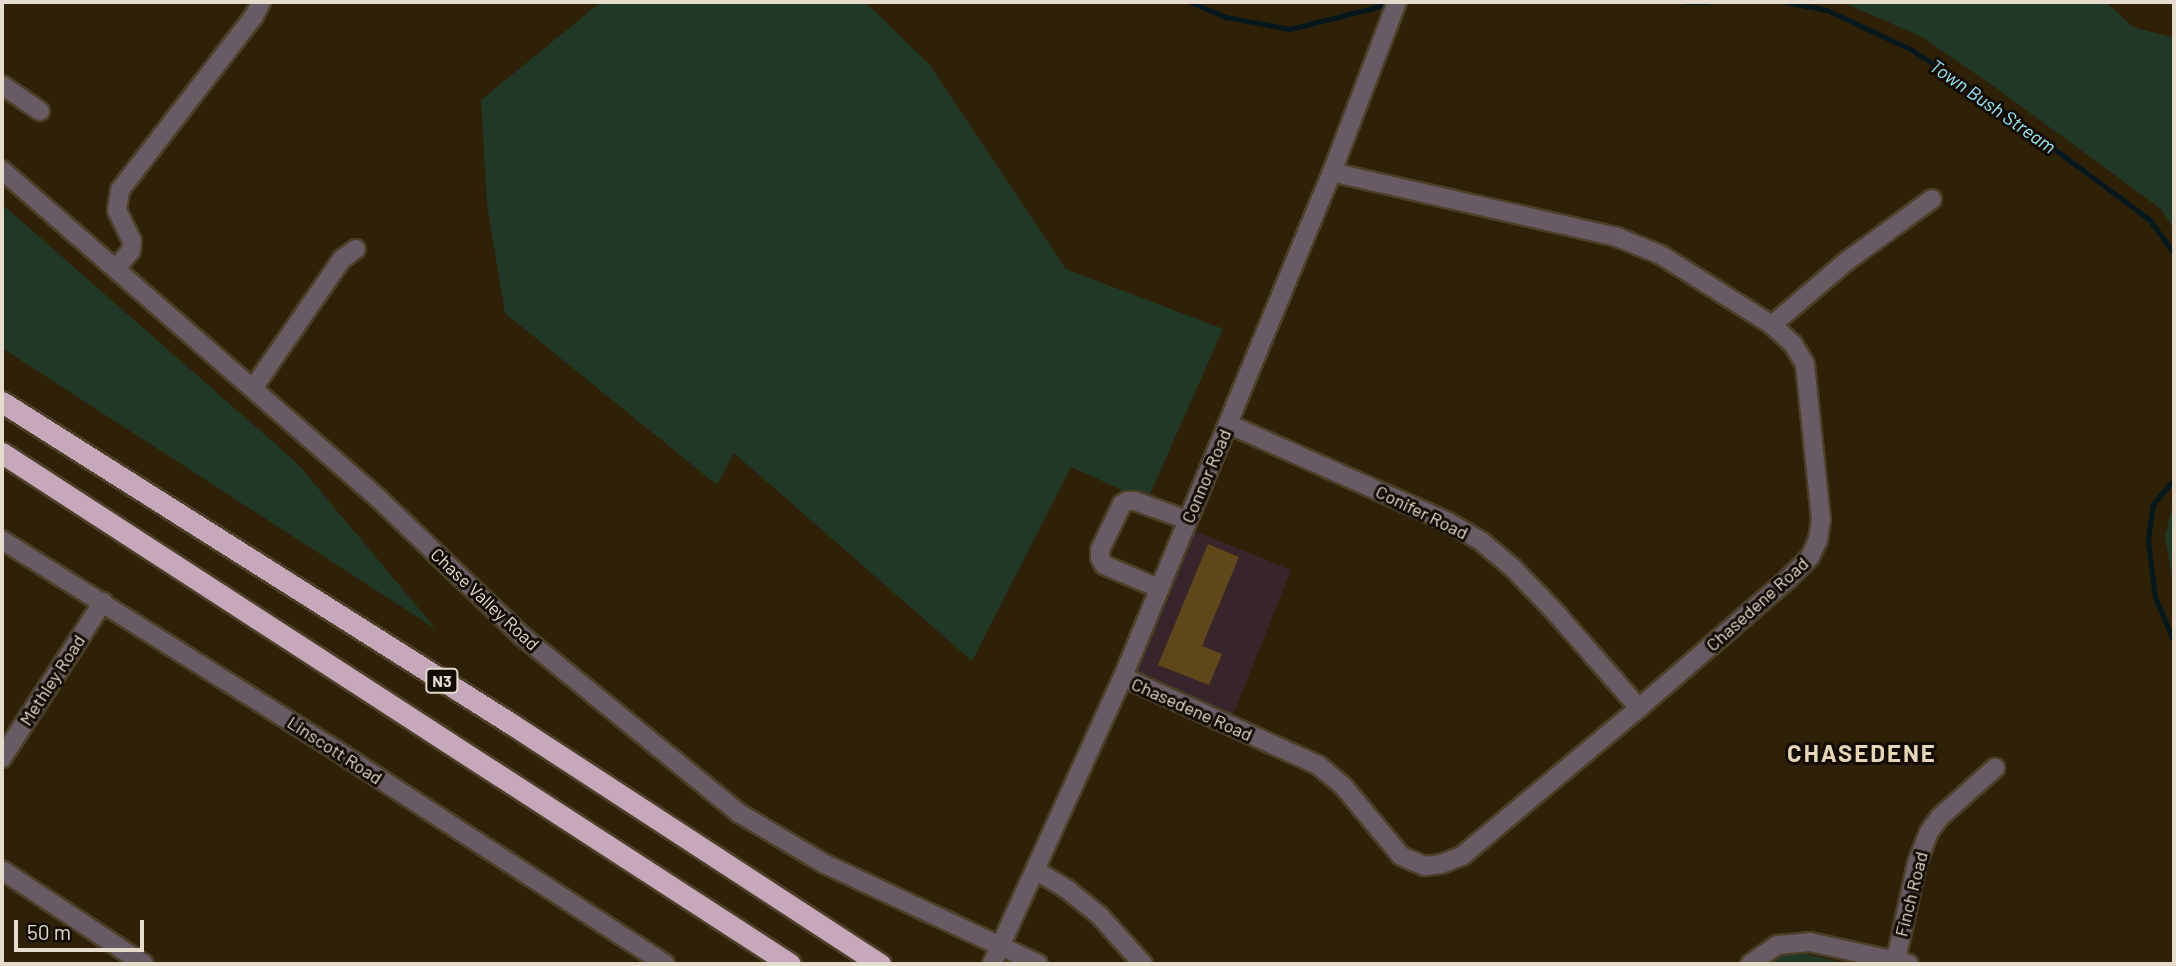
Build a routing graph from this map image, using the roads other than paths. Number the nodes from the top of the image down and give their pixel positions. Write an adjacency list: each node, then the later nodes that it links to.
1 (261, 2): 9 (street)
2 (1396, 2): 6 (street, Connor Road)
3 (2, 85): 4 (street)
4 (40, 111)
5 (2, 170): 9 (street, Chase Valley Road)
6 (1332, 172): 10 (street, Chasedene Road); 13 (street, Connor Road)
7 (1933, 199): 10 (street)
8 (356, 249): 11 (street)
9 (116, 268): 11 (street, Chase Valley Road)
10 (1772, 325): 20 (street, Chasedene Road)
11 (254, 387): 25 (street, Chase Valley Road)
12 (2, 402): 30 (highway, N3)
13 (1228, 424): 15 (street, Connor Road); 20 (street, Conifer Road)
14 (2, 453): 29 (highway)
15 (1187, 520): 17 (street, Connor Road); 17 (street)
16 (2, 540): 18 (street, Linscott Road)
17 (1158, 588): 19 (street, Connor Road)
18 (103, 601): 21 (street, Methley Road); 28 (street, Linscott Road)
19 (1123, 677): 20 (street, Chasedene Road); 24 (street, Connor Road)
20 (1639, 708)
21 (2, 758)
22 (1995, 768): 26 (street, Finch Road)
23 (2, 870): 27 (street)
24 (1035, 870): 25 (street, Connor Road); 33 (street)
25 (1000, 944): 31 (street); 32 (street, Chase Valley Road)
26 (1900, 963): 34 (street)
27 (144, 964)
28 (665, 964)
29 (790, 964)
30 (880, 964)
31 (992, 964)
32 (1038, 964)
33 (1143, 964)
34 (1750, 964)

